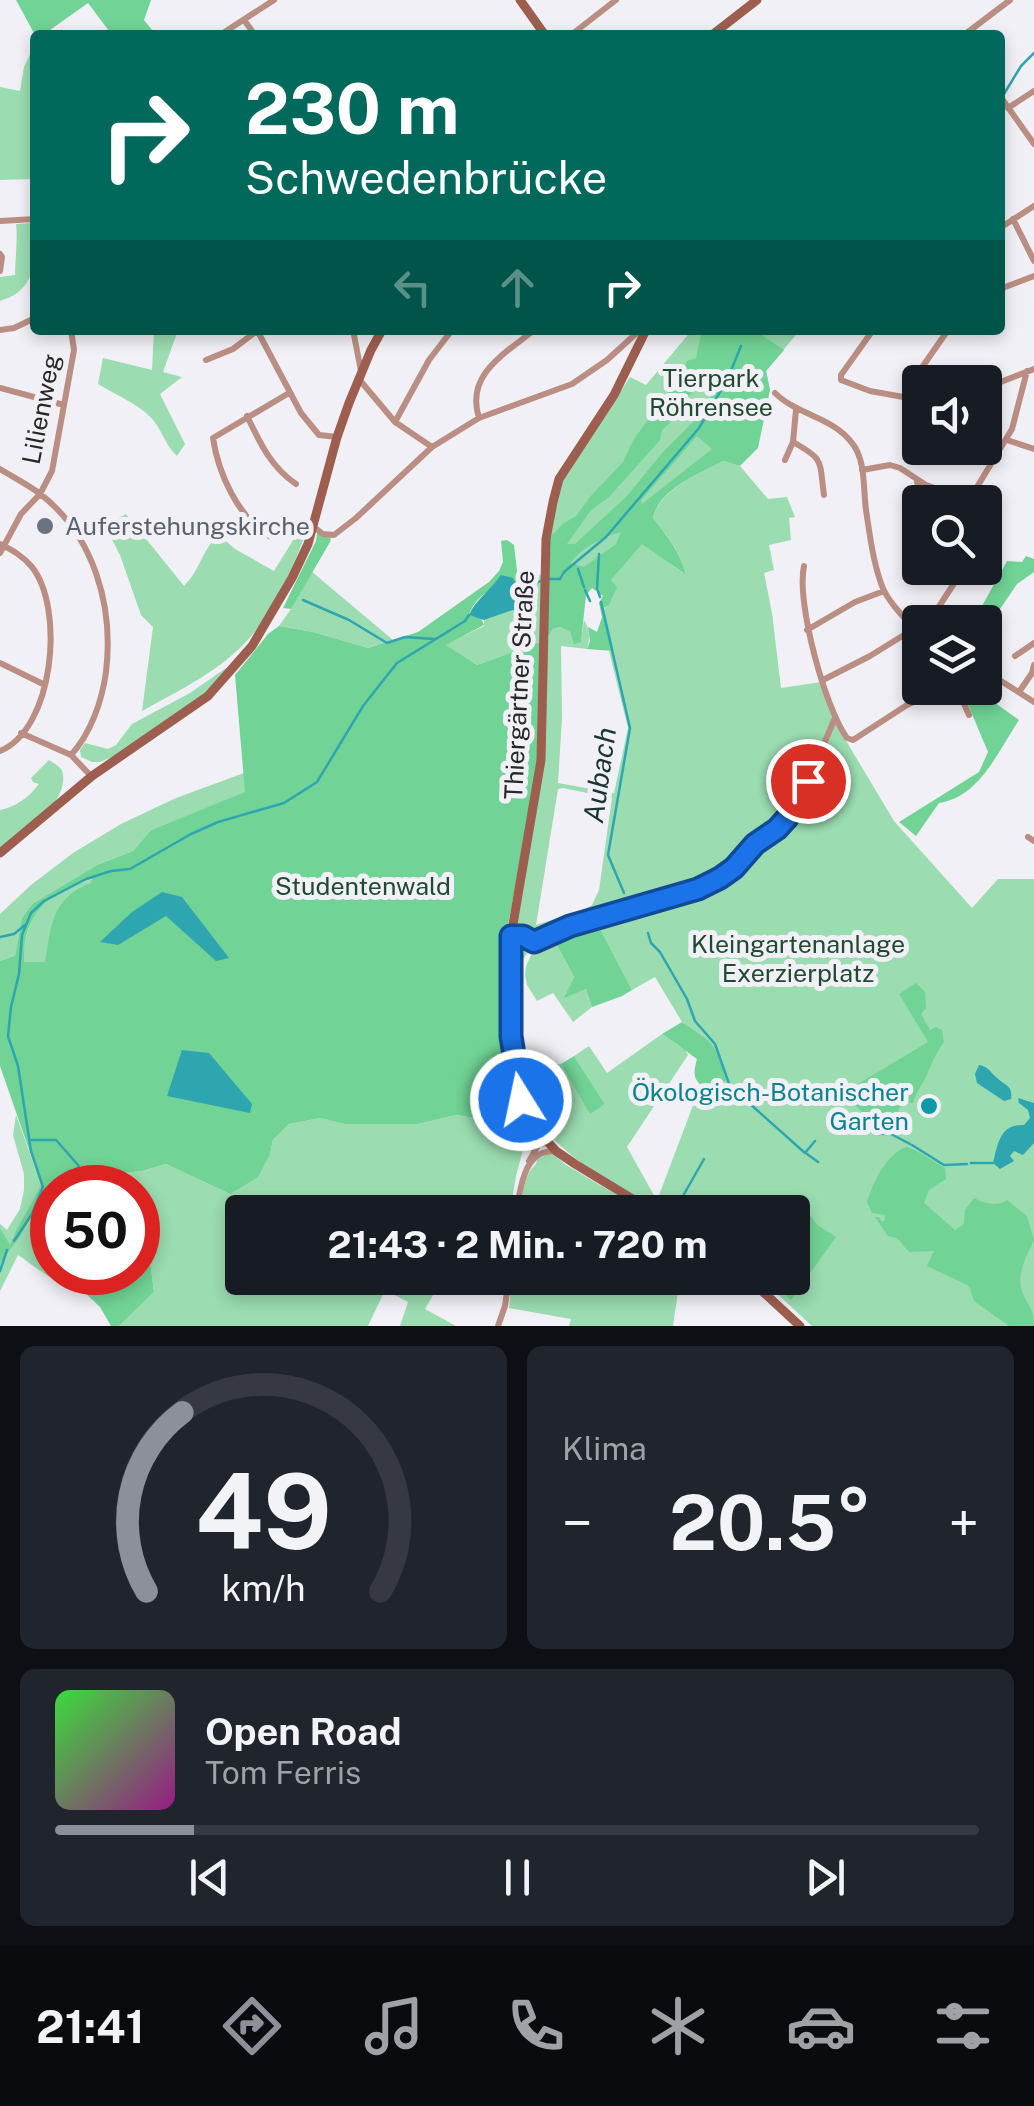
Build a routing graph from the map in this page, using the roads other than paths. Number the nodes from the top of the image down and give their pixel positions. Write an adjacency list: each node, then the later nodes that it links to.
1 (274, 0): 6 (street)
2 (520, 0): 9 (main road)
3 (616, 0): 10 (street)
4 (757, 0): 11 (main road)
5 (1004, 1): 12 (street)
6 (244, 20): 7 (street); 8 (street)
7 (228, 30)
8 (251, 30)
9 (541, 30)
10 (577, 30)
11 (718, 30)
12 (970, 30)
13 (1034, 91): 15 (street)
14 (1005, 104): 15 (street)
15 (1008, 108): 16 (street)
16 (1034, 144)
17 (1034, 206): 19 (street)
18 (30, 219): 20 (street)
19 (1013, 220): 21 (street); 23 (street)
20 (0, 221)
21 (1005, 225)
22 (0, 254): 24 (street)
23 (1034, 261)
24 (4, 271)
25 (1034, 276): 26 (street)
26 (1005, 287)
27 (30, 320): 28 (street)
28 (0, 330)
29 (72, 335): 51 (street, Lilienweg)
30 (251, 335): 42 (street)
31 (260, 335): 48 (street)
32 (354, 335): 40 (street)
33 (379, 335): 41 (main road)
34 (448, 335): 55 (street)
35 (528, 335): 54 (street)
36 (637, 335): 54 (street)
37 (641, 335): 97 (main road, Thiergärtner Straße)
38 (870, 335): 50 (street)
39 (944, 335): 43 (street)
40 (355, 340): 41 (street); 45 (street)
41 (371, 350): 45 (main road)
42 (206, 360)
43 (922, 365)
44 (1030, 370): 46 (street); 57 (street)
45 (360, 375): 55 (street); 56 (main road)
46 (1002, 381)
47 (0, 388): 51 (street)
48 (289, 392): 53 (street); 56 (street)
49 (775, 393): 52 (street)
50 (902, 398)
51 (64, 405): 69 (street, Lilienweg)
52 (796, 410): 58 (street); 63 (street)
53 (247, 416): 65 (street); 72 (street)
54 (478, 418): 59 (street)
55 (395, 422): 59 (street)
56 (337, 437): 71 (main road)
57 (1007, 440): 60 (street); 68 (street)
58 (793, 442): 61 (street); 70 (street)
59 (432, 446): 71 (street)
60 (1034, 449)
61 (785, 460)
62 (0, 469): 69 (street)
63 (862, 470): 64 (street); 75 (street)
64 (916, 480): 66 (street); 67 (street)
65 (296, 484)
66 (917, 485)
67 (928, 485)
68 (978, 485)
69 (40, 494): 73 (street, Lilienweg); 94 (street)
70 (824, 496)
71 (314, 528): 95 (main road)
72 (268, 536)
73 (1, 547): 85 (street)
74 (804, 566): 77 (street)
75 (884, 591): 76 (street); 77 (street)
76 (902, 610)
77 (807, 630): 83 (street)
78 (902, 638): 83 (street)
79 (1034, 643): 80 (street)
80 (1015, 656)
81 (0, 663): 85 (street)
82 (1032, 668): 86 (street)
83 (823, 680): 91 (street)
84 (1002, 680): 86 (street)
85 (46, 684): 92 (street)
86 (1019, 692): 87 (street)
87 (1034, 702)
88 (907, 705): 91 (street)
89 (965, 705): 90 (street)
90 (969, 715)
91 (834, 718): 97 (street)
92 (22, 734): 93 (street); 94 (street)
93 (0, 751)
94 (71, 756): 95 (street)
95 (92, 776): 96 (main road)
96 (0, 853)
97 (511, 936): 98 (main road, Thiergärtner Straße)
98 (538, 1132): 99 (main road, Thiergärtner Straße); 100 (street)
99 (552, 1147): 100 (street); 101 (street); 103 (main road, Thiergärtner Straße)
100 (532, 1154): 101 (street)
101 (526, 1168): 102 (street)
102 (520, 1195)
103 (627, 1195)
104 (507, 1295): 106 (street)
105 (766, 1295): 107 (main road)
106 (498, 1326)
107 (800, 1326)

